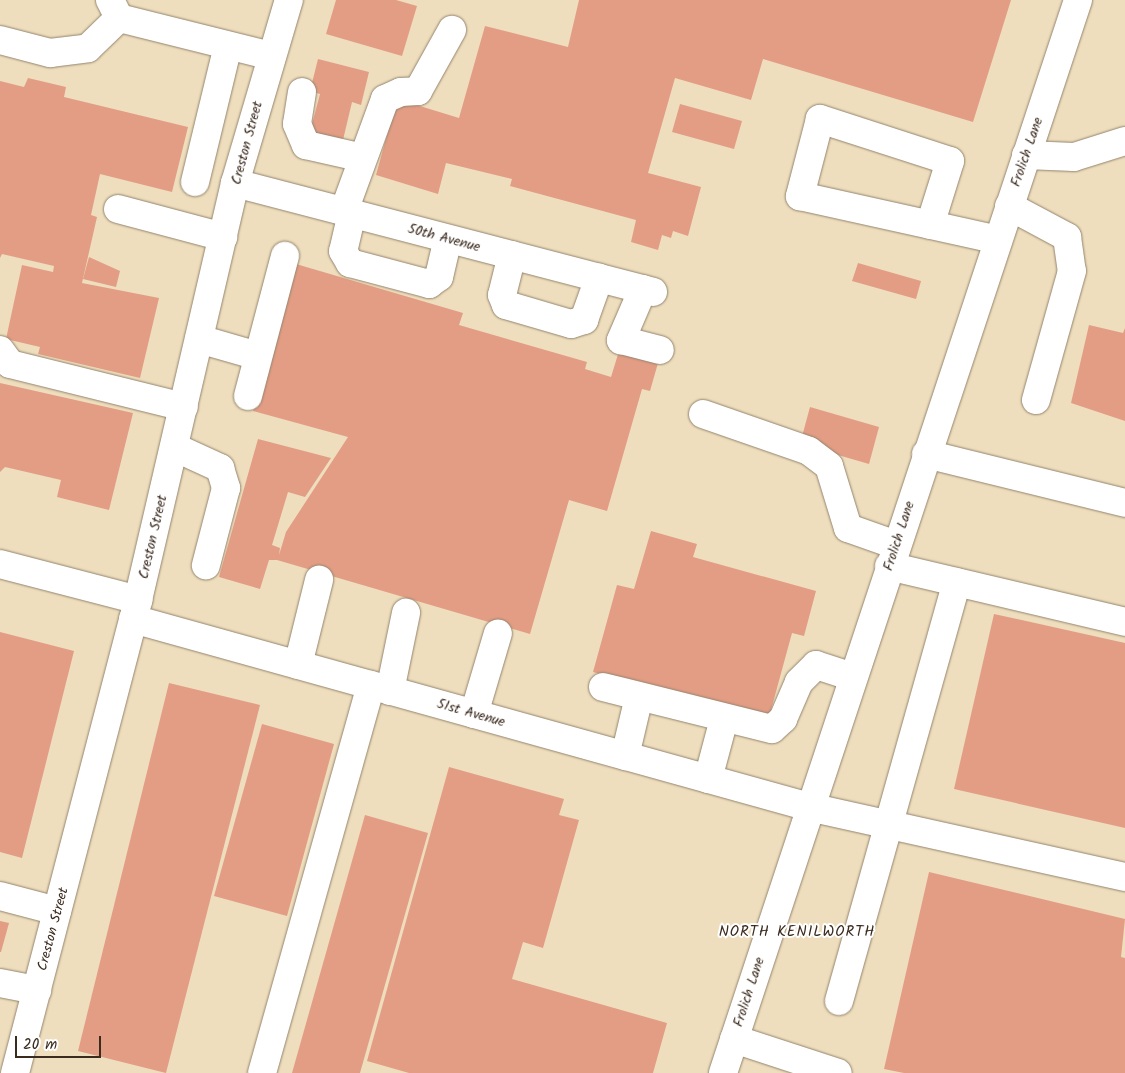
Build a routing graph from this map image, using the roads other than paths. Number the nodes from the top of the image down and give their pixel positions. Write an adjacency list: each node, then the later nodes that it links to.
1 (289, 0): 7 (street, Creston Street)
2 (1078, 0): 10 (street, Frolich Lane)
3 (114, 9): 5 (street); 6 (street)
4 (452, 30): 11 (street)
5 (0, 40)
6 (228, 46): 7 (street); 12 (street)
7 (271, 56): 13 (street, Creston Street)
8 (302, 92): 11 (street)
9 (1125, 141): 10 (street)
10 (1026, 155): 14 (street, Frolich Lane)
11 (363, 158): 16 (street)
12 (195, 182)
13 (235, 183): 16 (street, 50th Avenue); 18 (street, Creston Street)
14 (1009, 206): 20 (street, Frolich Lane); 29 (street)
15 (118, 210): 18 (street)
16 (348, 212): 19 (street, 50th Avenue); 19 (street)
17 (930, 224): 17 (street); 20 (street)
18 (223, 237): 24 (street, Creston Street)
19 (448, 239): 22 (street, 50th Avenue)
20 (998, 240): 33 (street, Frolich Lane)
21 (286, 256): 27 (street)
22 (512, 256): 23 (street, 50th Avenue); 23 (street)
23 (599, 278): 26 (street, 50th Avenue)
24 (199, 339): 27 (street); 30 (street, Creston Street)
25 (0, 350): 30 (street)
26 (660, 350)
27 (258, 356): 28 (street)
28 (248, 396)
29 (1036, 400)
30 (184, 407): 32 (street, Creston Street)
31 (703, 414): 35 (street)
32 (174, 447): 37 (street); 40 (street, Creston Street)
33 (926, 454): 34 (street); 35 (street, Frolich Lane)
34 (1125, 502)
35 (893, 556): 39 (street); 45 (street, Frolich Lane)
36 (0, 564): 40 (street, 51st Avenue)
37 (206, 565)
38 (319, 580): 44 (street)
39 (957, 582): 42 (street); 54 (street)
40 (136, 610): 44 (street, 51st Avenue); 57 (street, Creston Street)
41 (406, 613): 47 (street)
42 (1125, 622)
43 (498, 633): 49 (street)
44 (298, 665): 47 (street, 51st Avenue)
45 (852, 676): 50 (street); 53 (street, Frolich Lane)
46 (602, 687): 48 (street)
47 (380, 688): 49 (street, 51st Avenue); 63 (street)
48 (639, 697): 50 (street); 51 (street)
49 (474, 714): 51 (street, 51st Avenue)
50 (724, 719): 52 (street)
51 (625, 756): 52 (street, 51st Avenue)
52 (708, 779): 53 (street, 51st Avenue)
53 (809, 807): 54 (street, 51st Avenue); 61 (street, Frolich Lane)
54 (888, 822): 55 (street, 51st Avenue); 60 (street)
55 (1125, 877)
56 (0, 896): 57 (street)
57 (57, 911): 59 (street, Creston Street)
58 (0, 983): 59 (street)
59 (37, 990): 62 (street, Creston Street)
60 (839, 1001)
61 (734, 1039): 64 (street, Frolich Lane); 65 (street)
62 (15, 1073)
63 (262, 1073)
64 (723, 1073)
65 (838, 1073)

